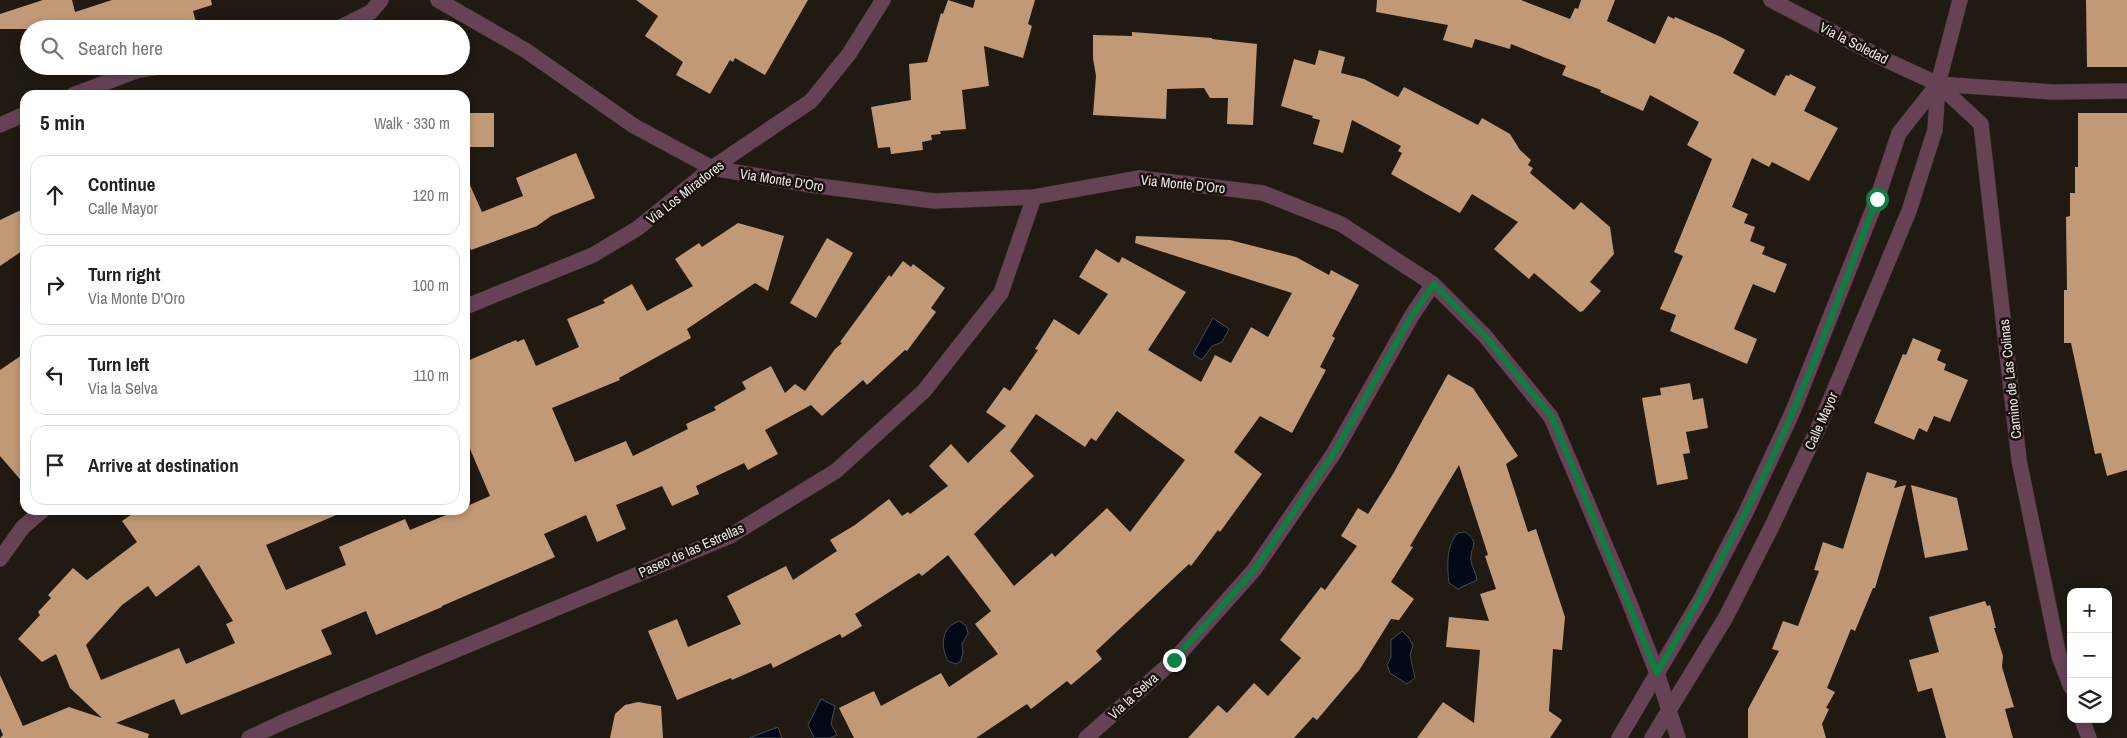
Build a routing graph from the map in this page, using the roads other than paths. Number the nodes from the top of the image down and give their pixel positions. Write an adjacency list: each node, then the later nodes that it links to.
1 (381, 0): 6 (street)
2 (438, 0): 13 (street, Via Monte D'Oro)
3 (883, 0): 13 (street, Via Los Miradores)
4 (1771, 0): 8 (street, Via la Soledad)
5 (1960, 0): 8 (street, Calle Mayor)
6 (355, 20)
7 (126, 75): 9 (street)
8 (1938, 84): 10 (street); 19 (street, Calle Mayor); 20 (street, Camino de Las Colinas); 21 (street, Calle Mayor)
9 (86, 90)
10 (2127, 91)
11 (20, 116): 12 (street)
12 (0, 125)
13 (712, 168): 14 (street, Via Monte D'Oro); 16 (street, Via Los Miradores)
14 (1034, 197): 15 (street, Via Monte D'Oro); 23 (street, Paseo de las Estrellas)
15 (1434, 284): 19 (street, Via Monte D'Oro); 24 (street, Via la Selva)
16 (470, 306)
17 (37, 515): 18 (street)
18 (0, 559)
19 (1657, 673): 21 (street, Via Monte D'Oro); 25 (street, Calle Mayor)
20 (2068, 678)
21 (1669, 710): 26 (street, Calle Mayor); 27 (street, Via Monte D'Oro)
22 (2083, 723): 28 (street)
23 (249, 738)
24 (1086, 738)
25 (1619, 738)
26 (1652, 738)
27 (1678, 738)
28 (2089, 738)

